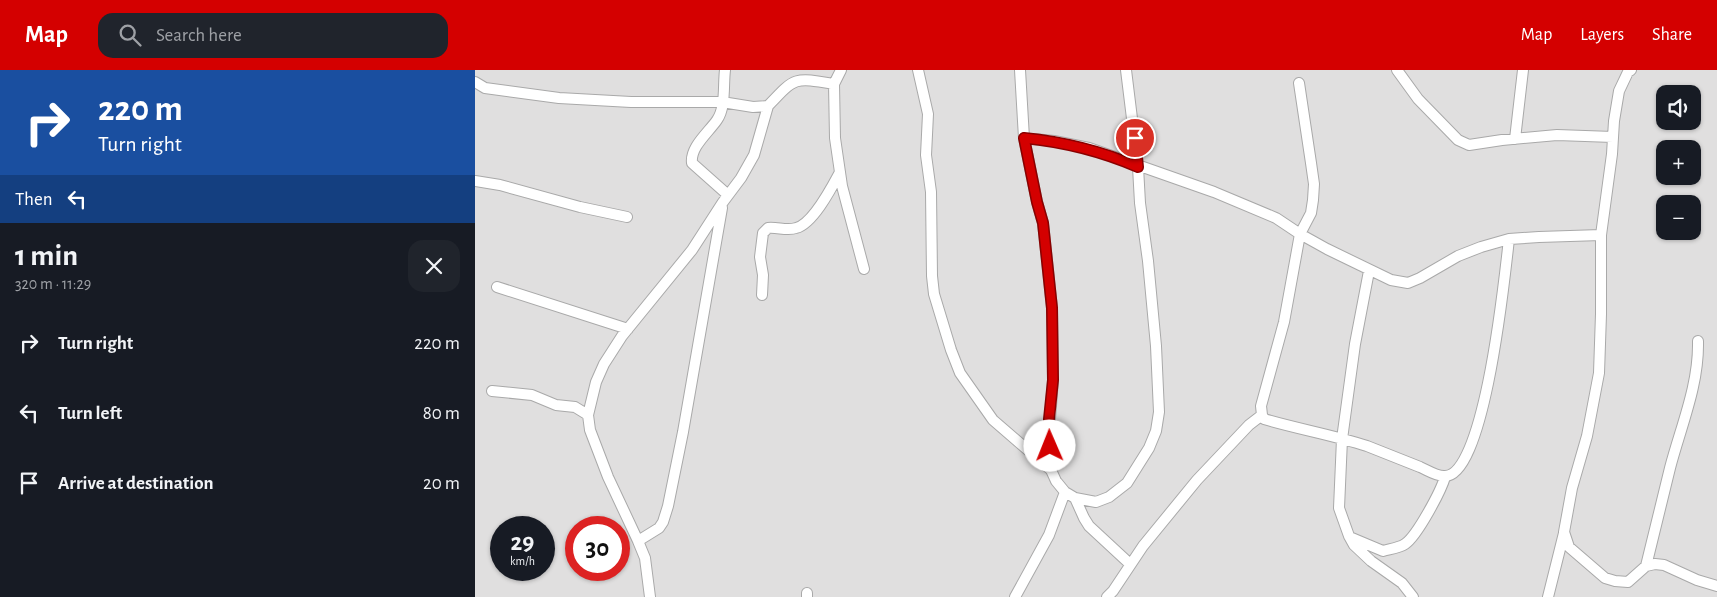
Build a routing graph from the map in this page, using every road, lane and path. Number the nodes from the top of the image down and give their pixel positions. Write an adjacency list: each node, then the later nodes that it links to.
1 (725, 70): 12 (street)
2 (841, 70): 11 (street)
3 (917, 70): 35 (street)
4 (1020, 70): 14 (street)
5 (1126, 70): 17 (street)
6 (1397, 70): 16 (street)
7 (1523, 70): 16 (street)
8 (1631, 70): 15 (street)
9 (475, 82): 12 (street)
10 (1299, 83): 22 (street)
11 (834, 84): 13 (street); 18 (street)
12 (722, 102): 13 (street); 20 (street)
13 (768, 106): 20 (street)
14 (1024, 138): 17 (street); 35 (street)
15 (1613, 138): 16 (street); 23 (street)
16 (1515, 139)
17 (1138, 167): 22 (street); 38 (street)
18 (840, 172): 25 (street); 28 (street)
19 (475, 181): 21 (street)
20 (726, 199): 29 (street); 41 (street)
21 (627, 217)
22 (1300, 234): 26 (street); 33 (street)
23 (1601, 236): 24 (street); 39 (street)
24 (1509, 239): 26 (street); 36 (street)
25 (865, 269)
26 (1369, 271): 34 (street)
27 (497, 287): 29 (street)
28 (762, 295)
29 (628, 329): 32 (street)
30 (1697, 341): 43 (street)
31 (492, 391): 32 (street)
32 (588, 415): 41 (street)
33 (1262, 416): 34 (street); 42 (street)
34 (1343, 438): 36 (street); 40 (street)
35 (1051, 470): 37 (street)
36 (1445, 477): 40 (street)
37 (1065, 492): 38 (street); 46 (street)
38 (1075, 498): 42 (street)
39 (1564, 532): 43 (street); 49 (street)
40 (1349, 536): 48 (street)
41 (638, 541): 45 (street)
42 (1130, 564): 47 (street)
43 (1646, 566): 44 (street)
44 (1717, 586)
45 (650, 597)
46 (1015, 597)
47 (1107, 597)
48 (1413, 597)
49 (1548, 597)

